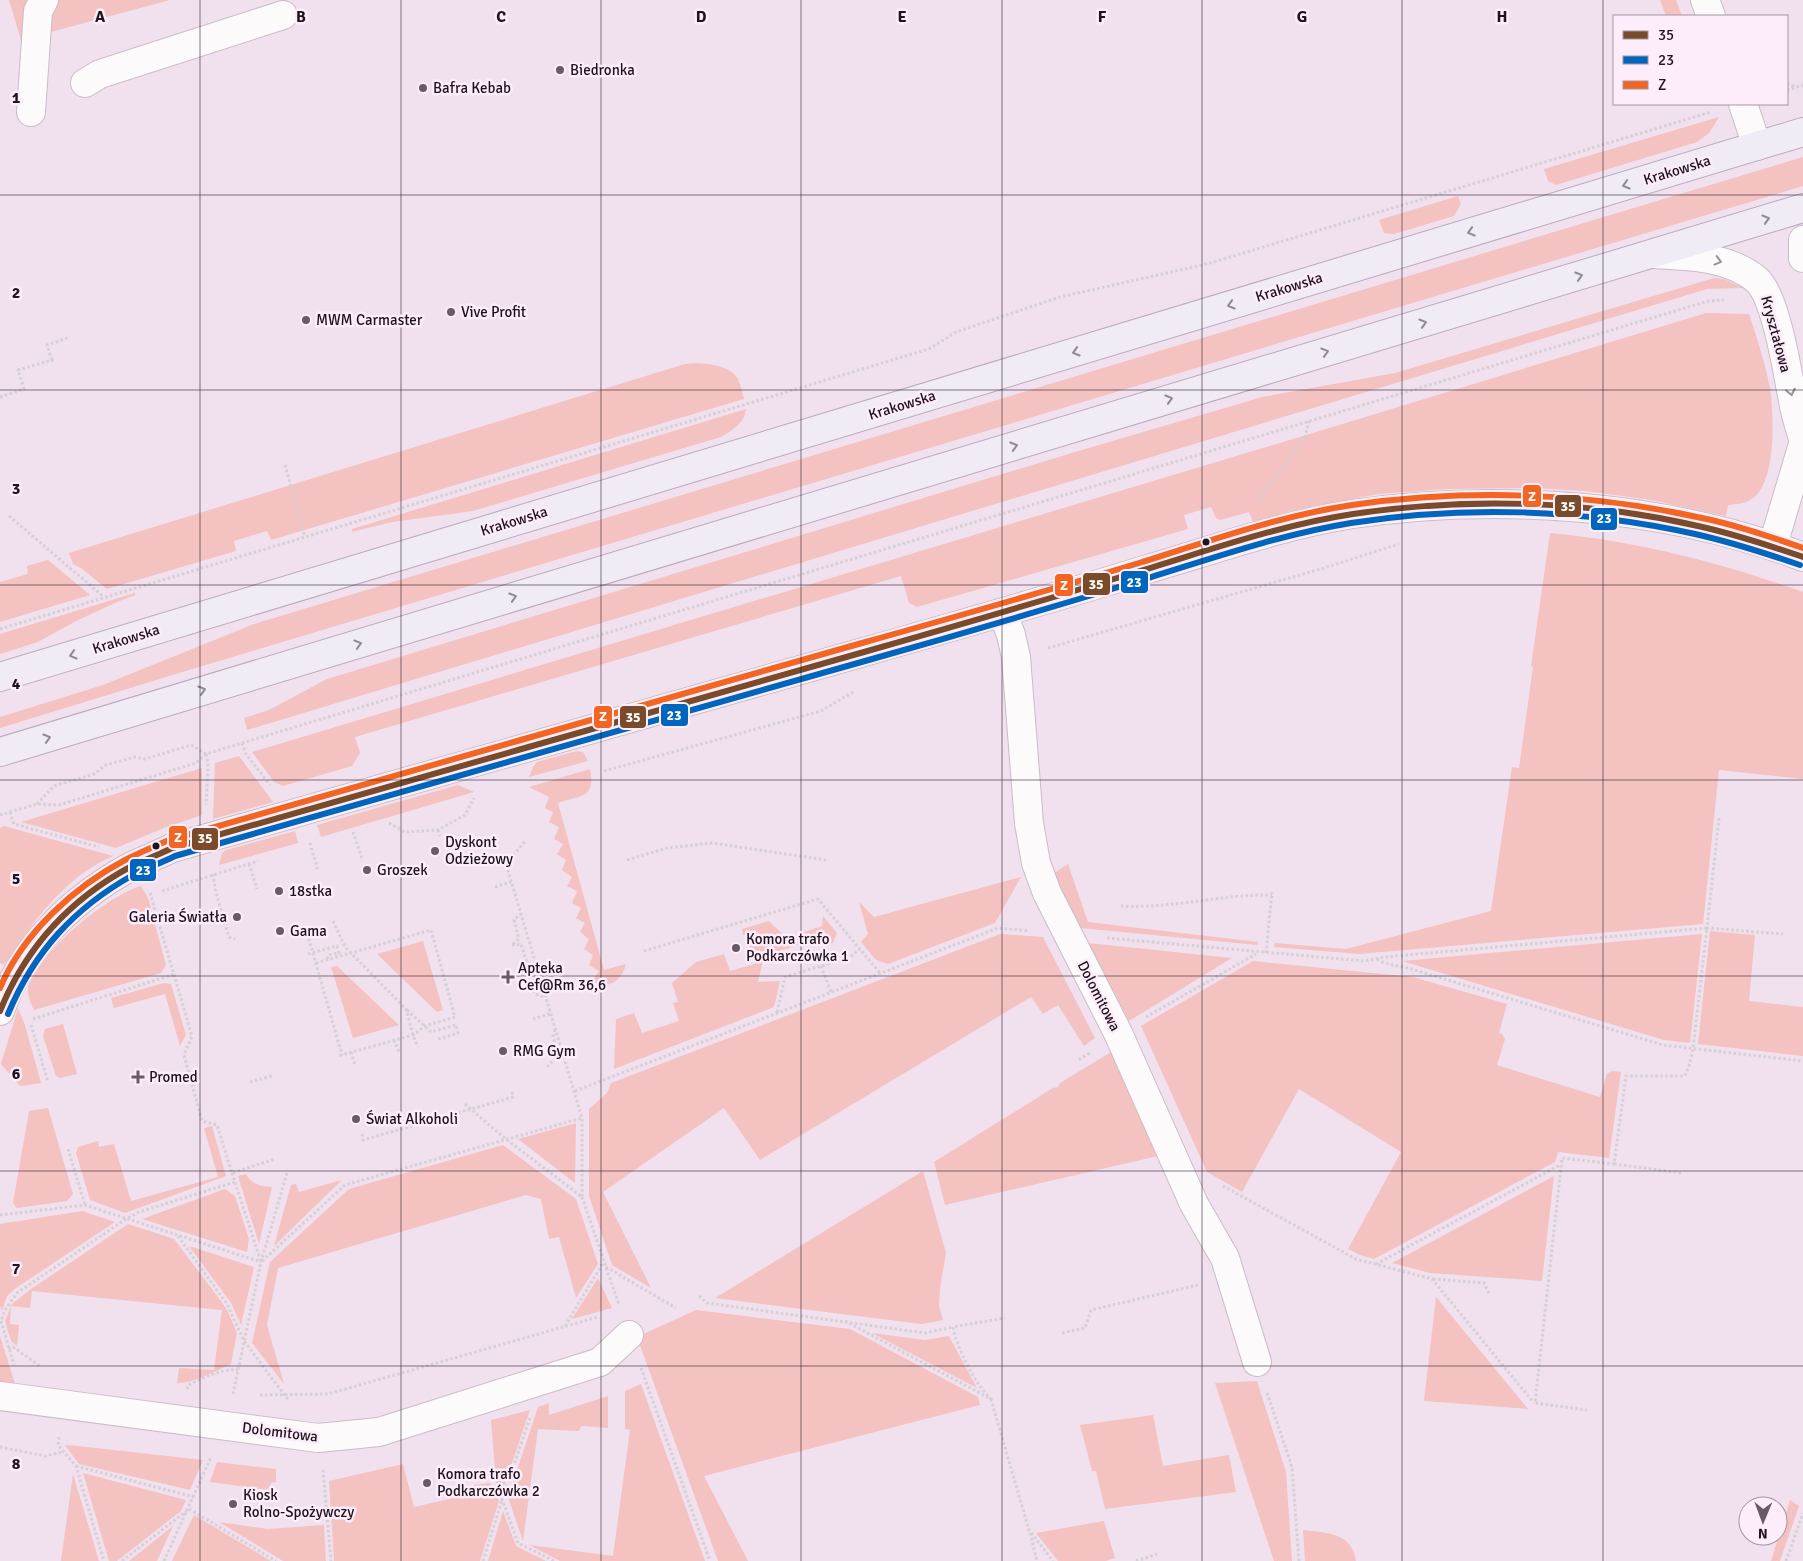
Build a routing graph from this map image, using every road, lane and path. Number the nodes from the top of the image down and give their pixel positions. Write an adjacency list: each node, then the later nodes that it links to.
1 (44, 0): 11 (street)
2 (1705, 0): 4 (street)
3 (283, 15): 5 (street)
4 (1711, 15)
5 (85, 83)
6 (1788, 83): 8 (path)
7 (1803, 85): 8 (path)
8 (1796, 87): 9 (path)
9 (1788, 90)
10 (1743, 105): 14 (street)
11 (31, 112)
12 (1711, 112): 28 (path)
13 (1803, 132): 14 (main road, Krakowska)
14 (1757, 146): 36 (main road, Krakowska, one-way to 36)
15 (1803, 208): 17 (main road, one-way to 15)
16 (1803, 240): 18 (street)
17 (1652, 253): 23 (street, Kryształowa, one-way to 23); 38 (main road, one-way to 17)
18 (1803, 258)
19 (1726, 300): 22 (path)
20 (70, 337): 21 (path)
21 (0, 397)
22 (1309, 421): 26 (path); 39 (path)
23 (1803, 439)
24 (1803, 444): 30 (street)
25 (285, 465): 28 (path)
26 (1256, 504)
27 (9, 516): 32 (path)
28 (305, 537): 32 (path)
29 (1404, 541): 35 (path)
30 (1773, 545): 31 (street); 33 (street)
31 (1803, 557)
32 (104, 597): 34 (path)
33 (1003, 613): 35 (street, Dolomitowa); 62 (street)
34 (0, 629)
35 (1016, 657): 74 (street, Dolomitowa)
36 (0, 677)
37 (861, 687): 40 (path)
38 (0, 752)
39 (206, 754): 42 (path); 42 (path); 43 (path)
40 (604, 771)
41 (465, 801): 51 (path)
42 (37, 804): 44 (path)
43 (206, 808)
44 (10, 812): 45 (path); 62 (path)
45 (0, 815)
46 (1720, 818): 72 (path)
47 (398, 820): 48 (path)
48 (389, 823): 49 (path); 51 (path)
49 (380, 825)
50 (362, 830): 52 (path)
51 (438, 830): 54 (path)
52 (353, 832): 53 (path); 58 (path)
53 (345, 835)
54 (440, 836)
55 (526, 840): 65 (path)
56 (319, 843): 63 (path)
57 (266, 858): 61 (path)
58 (362, 859)
59 (626, 860): 60 (path)
60 (826, 860)
61 (249, 864): 64 (path); 67 (path)
62 (132, 866): 68 (path); 94 (street)
63 (318, 871)
64 (213, 874): 68 (path); 76 (path)
65 (511, 882): 66 (path); 70 (path)
66 (495, 887)
67 (257, 889)
68 (152, 896): 89 (path)
69 (1121, 906): 82 (path)
70 (521, 914): 86 (path); 86 (path)
71 (333, 921): 79 (path)
72 (1707, 928): 75 (path); 83 (path); 105 (path)
73 (306, 929): 85 (path)
74 (1067, 934): 80 (path); 88 (path); 100 (street, Dolomitowa)
75 (1783, 934)
76 (235, 939)
77 (860, 949): 78 (path); 87 (path); 88 (path)
78 (644, 950)
79 (351, 953): 84 (path); 93 (path); 98 (path)
80 (1257, 953): 82 (path); 100 (path)
81 (308, 954): 84 (path, bridge)
82 (1266, 954): 83 (path)
83 (1377, 958): 105 (path)
84 (327, 960): 85 (path)
85 (316, 963): 106 (path)
86 (535, 964): 92 (path)
87 (821, 966): 91 (path); 95 (path)
88 (880, 973): 91 (path)
89 (175, 974): 112 (path); 125 (path)
90 (520, 974): 92 (path)
91 (831, 992): 95 (path)
92 (545, 997): 96 (path)
93 (406, 1009): 98 (path); 101 (path)
94 (0, 1011)
95 (777, 1013): 115 (path)
96 (550, 1014): 97 (path); 99 (path)
97 (533, 1019)
98 (425, 1026): 101 (path); 103 (path)
99 (555, 1030): 110 (path); 115 (path)
100 (1118, 1033): 139 (street, Dolomitowa)
101 (413, 1035): 102 (path); 104 (path)
102 (394, 1040): 106 (path); 107 (path)
103 (438, 1041)
104 (418, 1047)
105 (1693, 1048): 108 (path); 123 (path)
106 (351, 1052): 109 (path)
107 (398, 1052)
108 (1803, 1061)
109 (355, 1065)
110 (547, 1067)
111 (274, 1075): 113 (path)
112 (48, 1082)
113 (250, 1082)
114 (512, 1091): 117 (path)
115 (575, 1091): 118 (path)
116 (465, 1104): 117 (path)
117 (470, 1109): 119 (path); 120 (path)
118 (582, 1118): 120 (path); 130 (path)
119 (362, 1134)
120 (506, 1139): 130 (path); 135 (path)
121 (68, 1149): 131 (path)
122 (275, 1158): 125 (path)
123 (1614, 1164): 124 (path); 127 (path)
124 (1561, 1165): 137 (path); 167 (path)
125 (232, 1173): 128 (path)
126 (287, 1173): 135 (path)
127 (1682, 1173)
128 (235, 1182): 133 (path); 135 (path)
129 (1217, 1182): 137 (path)
130 (582, 1197): 136 (path)
131 (85, 1205): 132 (path); 133 (path)
132 (0, 1215)
133 (126, 1220): 134 (path); 145 (path)
134 (178, 1236): 135 (path); 151 (path)
135 (262, 1262): 151 (path)
136 (603, 1262): 138 (path); 148 (path)
137 (1376, 1264): 140 (path)
138 (605, 1267): 143 (path); 147 (path)
139 (1230, 1277): 150 (path); 153 (street, Dolomitowa)
140 (1432, 1279): 141 (path); 167 (path)
141 (1490, 1295)
142 (699, 1296): 146 (path)
143 (676, 1308)
144 (1005, 1318): 149 (path)
145 (0, 1321): 152 (path)
146 (845, 1321): 149 (path); 165 (path)
147 (625, 1323): 148 (path); 156 (street, Dolomitowa); 189 (path)
148 (564, 1327): 160 (path)
149 (953, 1327): 165 (path)
150 (1062, 1333)
151 (244, 1341): 155 (path); 160 (path)
152 (8, 1348): 154 (path); 164 (path)
153 (1257, 1362): 193 (path)
154 (43, 1368)
155 (238, 1370): 158 (path); 161 (path)
156 (530, 1384): 170 (street, Dolomitowa); 175 (path)
157 (179, 1390): 158 (path)
158 (187, 1390): 159 (path)
159 (196, 1391)
160 (284, 1394): 163 (path); 170 (path)
161 (232, 1395): 162 (path); 169 (path)
162 (241, 1395)
163 (258, 1395)
164 (12, 1398): 166 (street, Dolomitowa)
165 (991, 1399): 178 (path)
166 (62, 1404): 169 (street, Dolomitowa); 172 (path)
167 (1535, 1404): 168 (path)
168 (1587, 1410)
169 (225, 1425): 170 (street, Dolomitowa); 174 (path)
170 (318, 1438): 186 (path)
171 (0, 1447): 172 (path)
172 (64, 1452): 173 (path)
173 (76, 1466): 174 (path); 182 (path)
174 (194, 1497): 176 (path)
175 (502, 1499): 187 (path); 188 (path)
176 (189, 1509): 183 (path); 184 (path); 185 (path)
177 (1803, 1513): 194 (path)
178 (1029, 1530): 179 (path); 180 (path)
179 (1041, 1546): 180 (path); 191 (path)
180 (1034, 1549): 190 (path)
181 (1158, 1554): 192 (path)
182 (104, 1561)
183 (122, 1561)
184 (164, 1561)
185 (276, 1561)
186 (331, 1561)
187 (484, 1561)
188 (554, 1561)
189 (710, 1561)
190 (1037, 1561)
191 (1052, 1561)
192 (1136, 1561)
193 (1299, 1561)
194 (1786, 1561)

